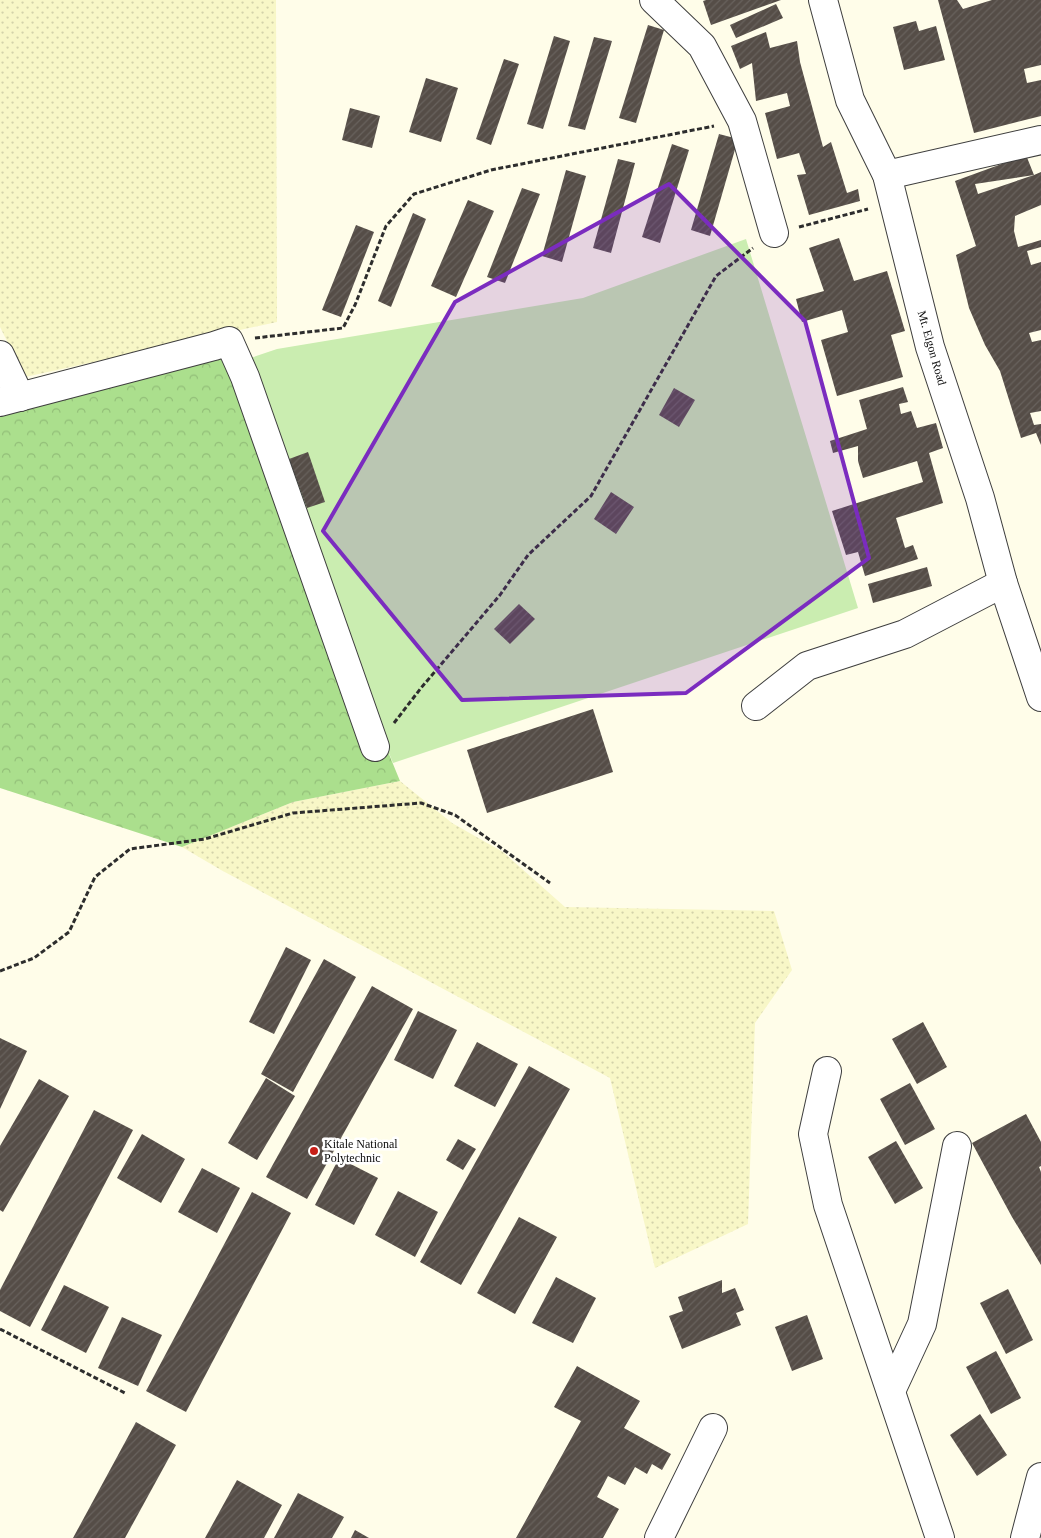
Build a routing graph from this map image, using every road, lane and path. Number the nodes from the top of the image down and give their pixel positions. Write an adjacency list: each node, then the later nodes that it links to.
1 (654, 0): 3 (street)
2 (823, 0): 5 (street, Mt. Elgon Road)
3 (742, 120): 6 (street); 7 (path)
4 (1041, 140): 5 (street)
5 (886, 175): 6 (path); 10 (street, Mt. Elgon Road)
6 (774, 233): 13 (path)
7 (229, 341): 9 (street); 13 (street)
8 (0, 355): 9 (street)
9 (10, 399)
10 (1003, 583): 11 (street, Mt. Elgon Road); 12 (street)
11 (1041, 697)
12 (756, 706)
13 (375, 747)
14 (550, 883): 15 (path)
15 (0, 971)
16 (827, 1071): 19 (street)
17 (957, 1146): 19 (street)
18 (0, 1329): 20 (path)
19 (891, 1391): 24 (street)
20 (125, 1393)
21 (712, 1428): 23 (street)
22 (1041, 1477): 25 (street)
23 (659, 1538)
24 (940, 1538)
25 (1025, 1538)

